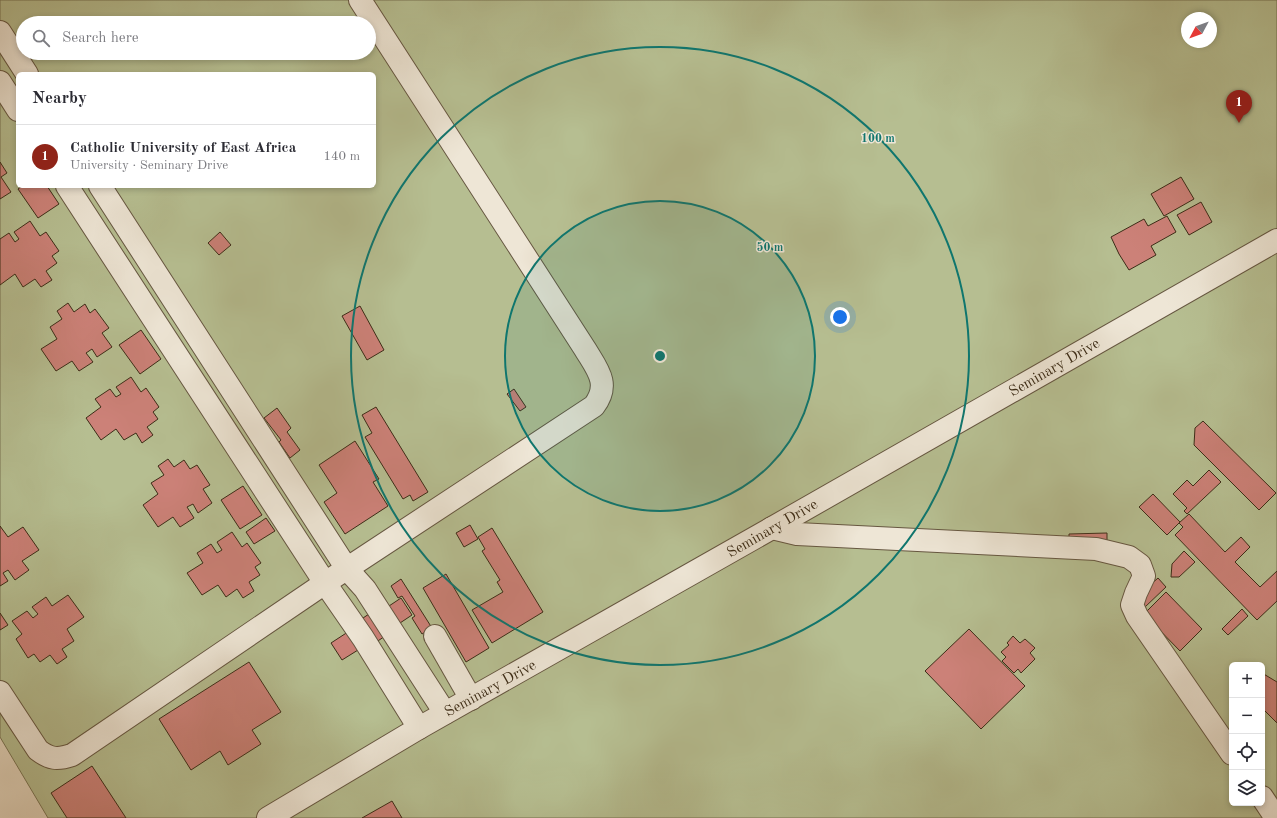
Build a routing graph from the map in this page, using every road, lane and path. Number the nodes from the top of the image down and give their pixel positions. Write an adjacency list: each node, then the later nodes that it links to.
1 (360, 0): 2 (street)
2 (370, 16)
3 (376, 25): 14 (street)
4 (0, 32): 5 (street)
5 (16, 57)
6 (18, 60): 7 (street)
7 (26, 72)
8 (0, 82): 9 (street)
9 (16, 107)
10 (69, 188): 15 (street)
11 (101, 188): 14 (street)
12 (1277, 240): 13 (street, Seminary Drive)
13 (772, 528): 18 (street, Seminary Drive); 21 (street)
14 (347, 569): 15 (street); 19 (street)
15 (325, 583): 17 (street); 20 (street)
16 (435, 636): 18 (street)
17 (0, 692)
18 (471, 698): 19 (street, Seminary Drive)
19 (445, 713): 20 (street, Seminary Drive)
20 (419, 728): 23 (street, Seminary Drive)
21 (1229, 750)
22 (1265, 802): 24 (street)
23 (281, 815)
24 (1276, 818)

